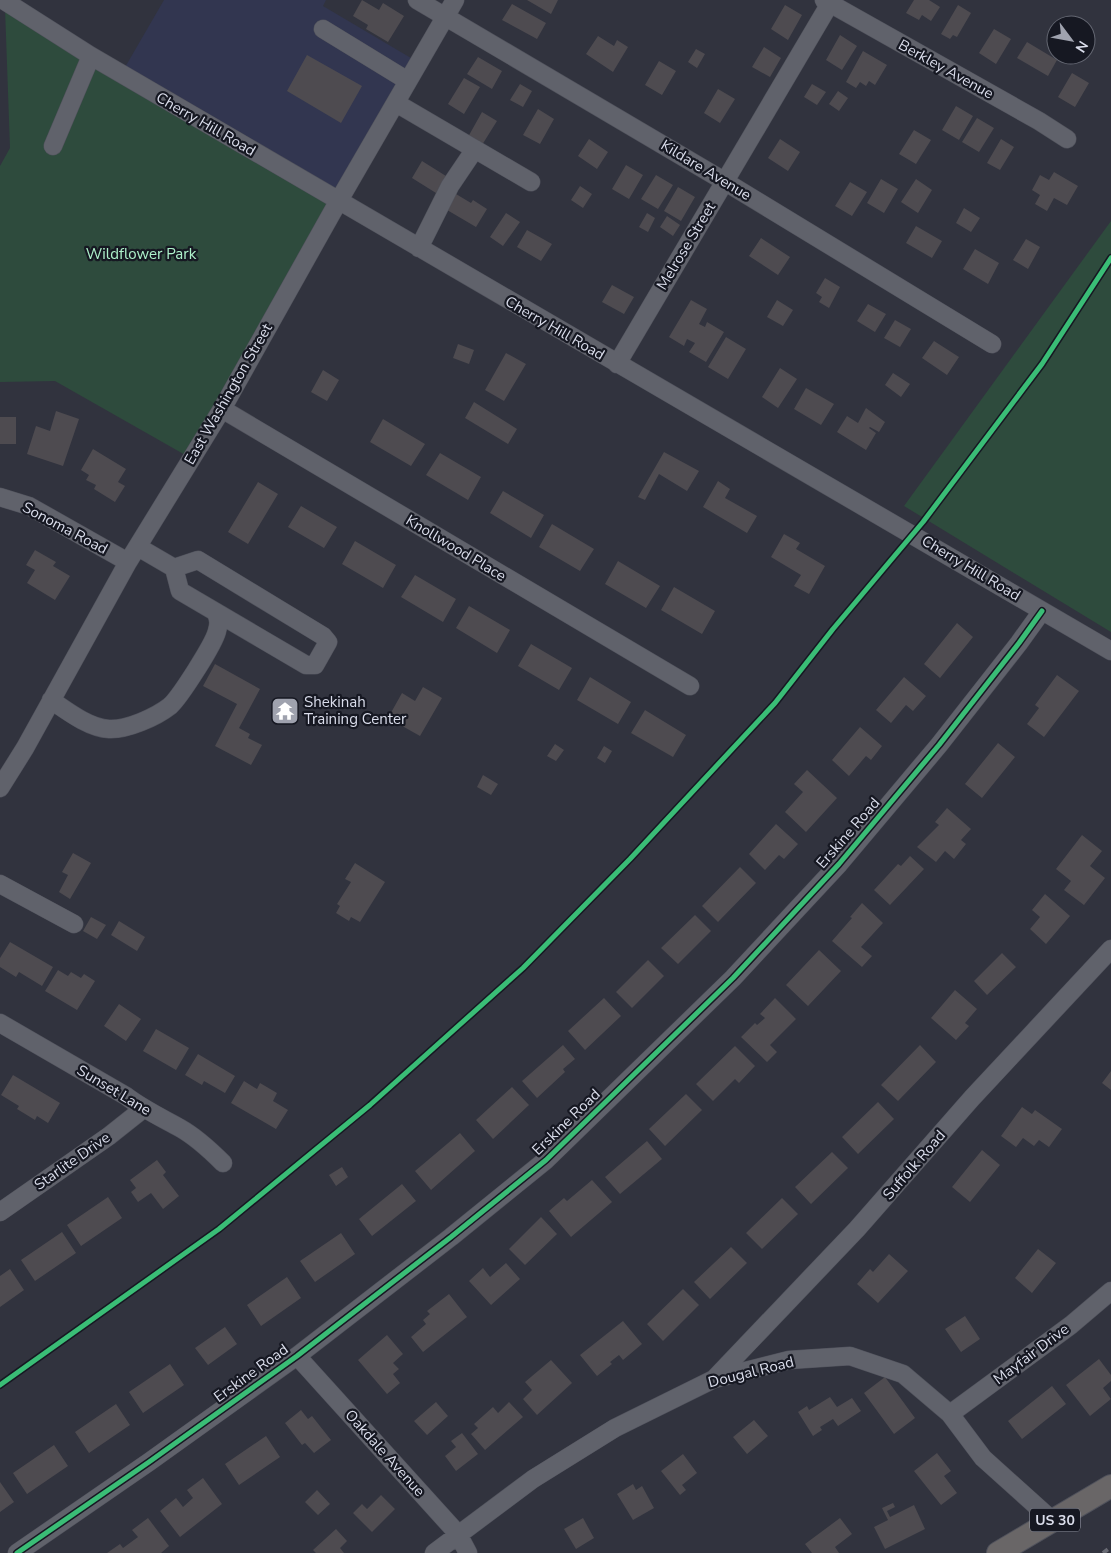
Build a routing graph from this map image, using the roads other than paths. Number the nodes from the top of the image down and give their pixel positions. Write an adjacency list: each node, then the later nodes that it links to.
1 (3, 0): 7 (street, Cherry Hill Road)
2 (417, 0): 5 (street, Kildare Avenue)
3 (456, 0): 5 (street, East Washington Street)
4 (828, 1): 10 (street, Berkley Avenue); 13 (street, Melrose Street)
5 (446, 17): 8 (street, East Washington Street); 13 (street, Kildare Avenue)
6 (323, 29): 8 (street)
7 (91, 56): 11 (street); 15 (street, Cherry Hill Road)
8 (408, 81): 9 (street, East Washington Street)
9 (396, 103): 12 (street); 15 (street, East Washington Street)
10 (1067, 139)
11 (53, 146)
12 (475, 149): 14 (street); 16 (street)
13 (724, 181): 17 (street, Kildare Avenue); 18 (street, Melrose Street)
14 (531, 182)
15 (338, 202): 16 (street, Cherry Hill Road); 19 (street, East Washington Street)
16 (419, 248): 18 (street, Cherry Hill Road)
17 (992, 344)
18 (616, 364): 24 (street, Cherry Hill Road)
19 (222, 409): 21 (street, East Washington Street); 27 (street, Knollwood Place)
20 (0, 497): 22 (street, Sonoma Road)
21 (138, 547): 22 (street, East Washington Street); 23 (street)
22 (128, 562): 28 (street, East Washington Street)
23 (174, 568): 25 (street); 25 (street)
24 (1042, 611): 26 (street, Cherry Hill Road); 38 (street, Erskine Road)
25 (216, 613): 28 (street)
26 (1111, 651)
27 (690, 686)
28 (51, 700): 29 (street, East Washington Street)
29 (0, 788)
30 (0, 884): 31 (street)
31 (74, 924)
32 (1111, 949): 39 (street, Suffolk Road)
33 (0, 1023): 34 (street, Sunset Lane)
34 (143, 1109): 35 (street, Sunset Lane); 36 (street, Starlite Drive)
35 (223, 1163)
36 (0, 1212)
37 (1111, 1291): 40 (street, Mayfair Drive)
38 (297, 1356): 43 (street, Oakdale Avenue); 44 (street, Erskine Road)
39 (714, 1379): 40 (street, Dougal Road); 43 (street, Dougal Road)
40 (950, 1414): 42 (street, Dougal Road)
41 (1111, 1486): 42 (main road, US 30)
42 (1054, 1521): 47 (main road, US 30)
43 (458, 1534): 45 (street, Dougal Road); 46 (street, Oakdale Avenue)
44 (17, 1553)
45 (434, 1553)
46 (468, 1553)
47 (998, 1553)

